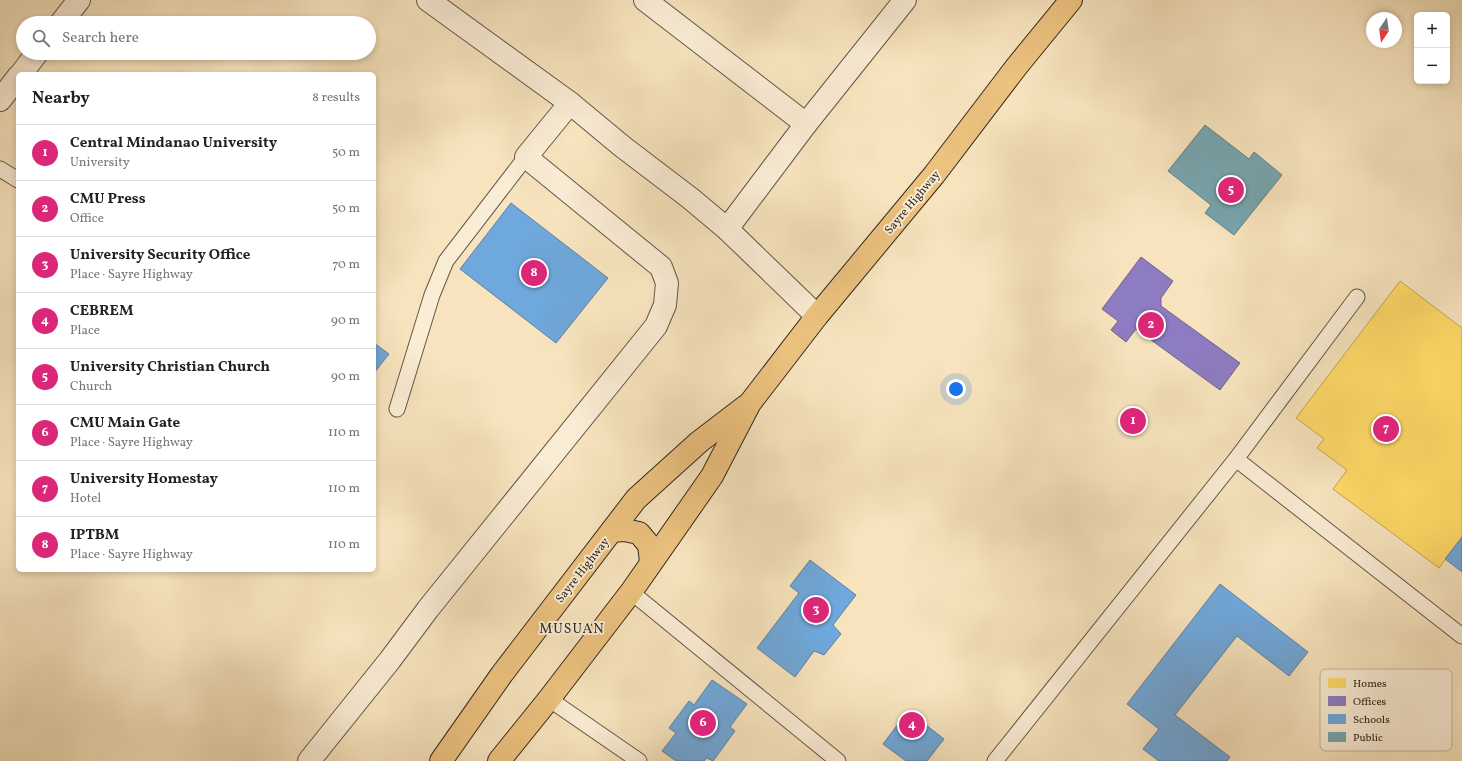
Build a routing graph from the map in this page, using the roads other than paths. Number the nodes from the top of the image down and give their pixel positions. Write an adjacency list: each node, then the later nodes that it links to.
1 (80, 0): 6 (street)
2 (428, 0): 11 (street)
3 (645, 0): 12 (street)
4 (905, 0): 12 (street)
5 (1071, 0): 18 (highway, Sayre Highway)
6 (67, 16)
7 (32, 60): 8 (street)
8 (23, 72)
9 (16, 80): 10 (street)
10 (0, 100)
11 (570, 103): 13 (street); 16 (street)
12 (806, 124): 16 (street)
13 (526, 157): 20 (lane); 27 (street)
14 (0, 168): 15 (lane)
15 (16, 179)
16 (727, 229): 18 (street)
17 (1357, 296): 21 (lane)
18 (817, 316): 19 (highway, Sayre Highway)
19 (750, 403): 22 (highway, Sayre Highway); 23 (highway, Sayre Highway)
20 (397, 409)
21 (1236, 459): 25 (lane); 32 (lane)
22 (612, 532): 23 (highway); 28 (highway, Sayre Highway)
23 (651, 562): 24 (highway, Sayre Highway)
24 (631, 592): 26 (highway, Sayre Highway); 31 (lane)
25 (1462, 636)
26 (549, 699): 29 (highway, Sayre Highway); 30 (lane)
27 (309, 761)
28 (441, 761)
29 (499, 761)
30 (639, 761)
31 (838, 761)
32 (995, 761)

